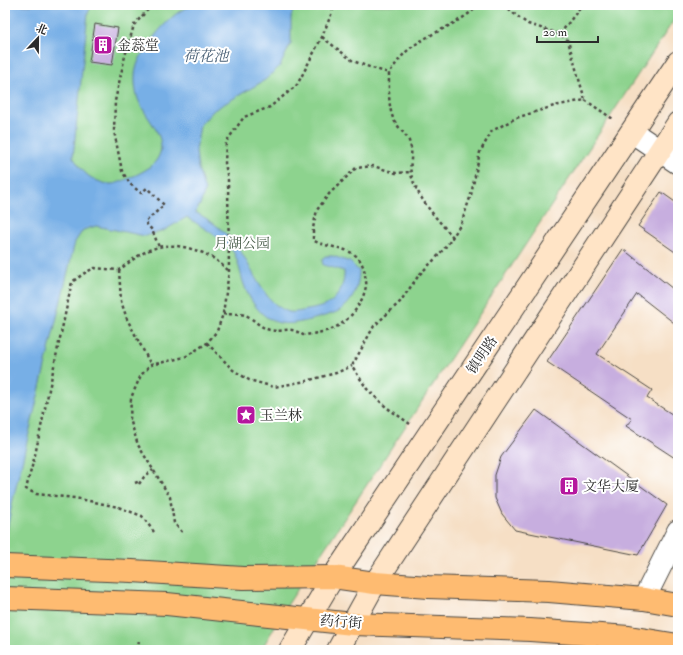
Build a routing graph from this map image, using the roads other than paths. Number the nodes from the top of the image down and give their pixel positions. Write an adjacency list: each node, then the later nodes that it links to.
1 (678, 62): 3 (main road, 镇明路)
2 (678, 124): 4 (main road)
3 (632, 132): 4 (street); 8 (main road, 镇明路)
4 (660, 150): 5 (street); 9 (main road)
5 (678, 164)
6 (678, 531): 11 (street)
7 (5, 566): 8 (main road)
8 (333, 578): 9 (main road); 13 (main road, 镇明路)
9 (375, 583): 11 (main road); 14 (main road)
10 (5, 598): 13 (main road, 药行街)
11 (644, 599): 12 (main road)
12 (678, 605)
13 (308, 620): 14 (main road, 药行街); 16 (main road, 镇明路)
14 (353, 624): 15 (main road, 药行街); 17 (main road)
15 (678, 645)
16 (290, 650)
17 (338, 650)

